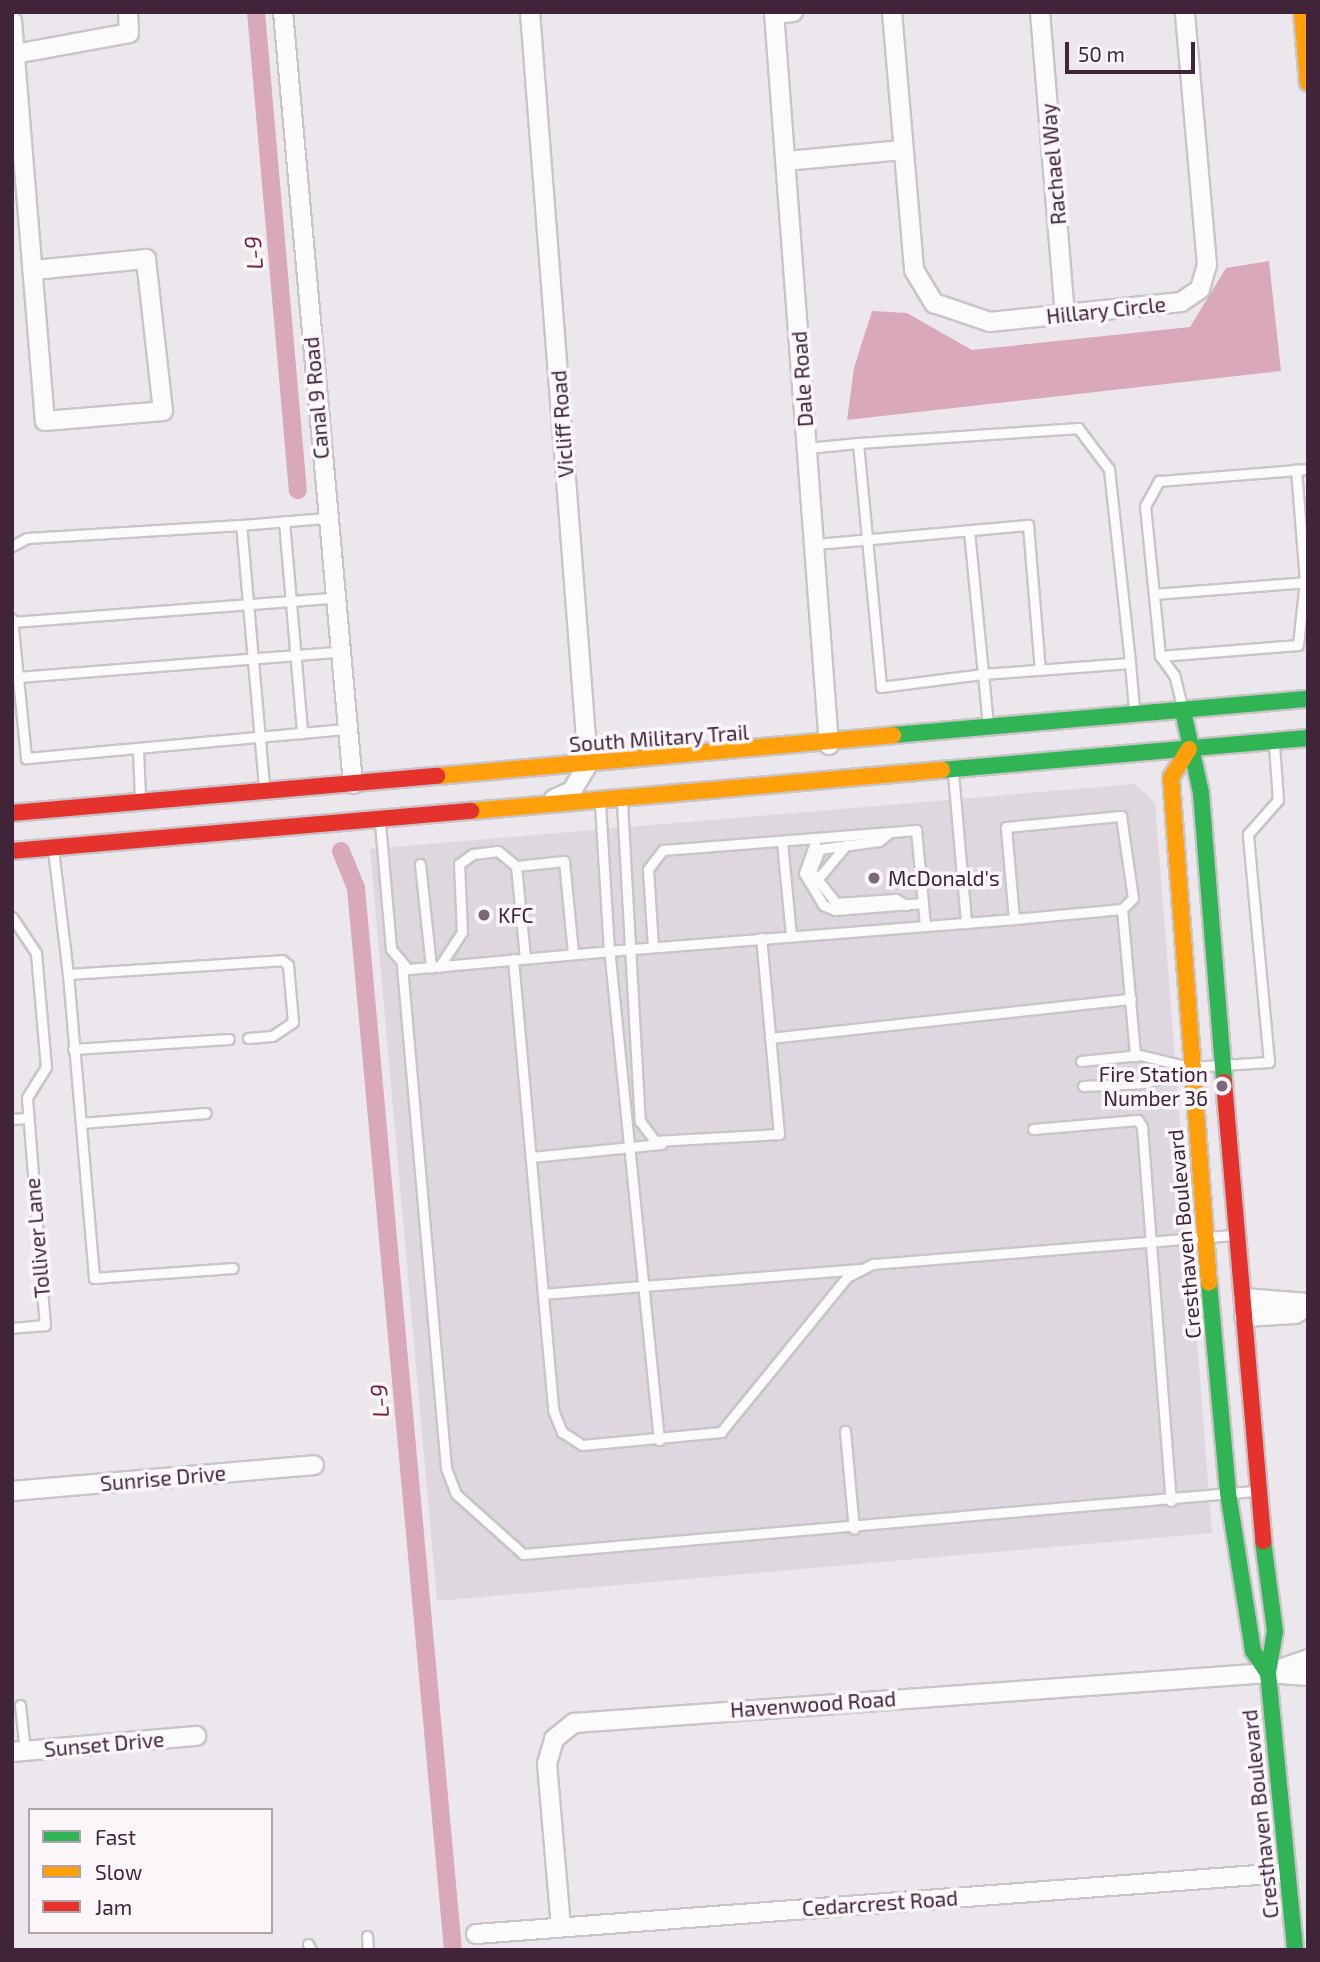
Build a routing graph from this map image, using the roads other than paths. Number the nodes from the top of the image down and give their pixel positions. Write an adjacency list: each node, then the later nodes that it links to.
1 (128, 12): 12 (street)
2 (283, 12): 24 (street, Canal 9 Road)
3 (530, 12): 58 (street, Vicliff Road)
4 (793, 12): 9 (street)
5 (892, 12): 15 (street, Hillary Circle)
6 (1040, 12): 19 (street, Rachael Way)
7 (1185, 12): 19 (street, Hillary Circle)
8 (1302, 12): 11 (main road)
9 (774, 13): 16 (street, Dale Road)
10 (12, 21): 12 (street)
11 (1306, 35): 13 (main road)
12 (15, 54): 14 (street)
13 (1308, 83)
14 (17, 149): 17 (street)
15 (903, 150): 16 (street); 19 (street, Hillary Circle)
16 (786, 161): 21 (street, Dale Road)
17 (18, 169): 18 (street)
18 (33, 270): 18 (street)
19 (1065, 315)
20 (858, 443): 21 (lane); 28 (lane); 41 (lane)
21 (807, 448): 29 (street, Dale Road)
22 (1308, 468): 23 (lane)
23 (1296, 470): 31 (lane); 32 (lane)
24 (327, 517): 25 (lane); 33 (street, Canal 9 Road)
25 (284, 521): 26 (lane); 34 (lane)
26 (241, 525): 30 (lane); 35 (lane)
27 (969, 531): 28 (lane); 42 (lane); 43 (lane)
28 (864, 540): 29 (lane); 43 (lane)
29 (815, 544): 54 (street, Dale Road)
30 (12, 546)
31 (1306, 582): 32 (lane); 39 (lane)
32 (1154, 594): 39 (lane)
33 (334, 598): 34 (lane); 37 (street, Canal 9 Road)
34 (293, 602): 35 (lane); 38 (lane)
35 (248, 606): 36 (lane); 40 (lane)
36 (12, 621): 44 (lane)
37 (338, 652): 38 (lane); 48 (street, Canal 9 Road)
38 (297, 655): 40 (lane); 50 (lane)
39 (1160, 656): 46 (lane)
40 (253, 658): 44 (lane); 51 (lane)
41 (1130, 663): 42 (lane); 47 (lane)
42 (1040, 670): 43 (lane)
43 (982, 674): 49 (lane)
44 (18, 677): 56 (lane)
45 (1308, 699): 46 (main road, South Military Trail)
46 (1183, 711): 47 (main road, South Military Trail); 55 (main road, Cresthaven Boulevard)
47 (1135, 717): 49 (main road, South Military Trail)
48 (346, 729): 50 (lane); 60 (street, Canal 9 Road)
49 (989, 730): 54 (main road, South Military Trail)
50 (302, 733): 51 (lane)
51 (260, 738): 56 (lane); 61 (lane)
52 (1308, 738): 53 (main road)
53 (1274, 741): 55 (main road); 105 (lane)
54 (829, 745): 57 (main road, South Military Trail)
55 (1189, 749): 59 (main road); 105 (main road, Cresthaven Boulevard); 106 (main road, Cresthaven Boulevard)
56 (138, 750): 64 (lane)
57 (639, 761): 58 (main road, South Military Trail); 65 (main road)
58 (588, 764): 60 (main road, South Military Trail); 66 (street)
59 (953, 771): 63 (main road); 85 (lane)
60 (353, 784): 61 (main road, South Military Trail)
61 (264, 791): 62 (main road, South Military Trail)
62 (241, 793): 64 (main road, South Military Trail); 70 (main road)
63 (622, 801): 65 (main road); 90 (lane)
64 (140, 802): 67 (main road, South Military Trail); 73 (main road)
65 (600, 803): 66 (main road); 91 (lane)
66 (534, 808): 68 (main road)
67 (12, 813)
68 (380, 820): 70 (main road); 95 (lane)
69 (889, 833): 71 (lane); 74 (lane); 80 (lane)
70 (185, 836): 73 (main road)
71 (816, 839): 72 (lane); 81 (lane)
72 (782, 842): 87 (lane); 89 (lane)
73 (90, 844): 75 (main road)
74 (847, 844): 79 (lane); 79 (lane)
75 (53, 848): 76 (main road); 97 (lane)
76 (12, 851)
77 (420, 864): 96 (lane)
78 (516, 866): 92 (lane); 93 (lane); 96 (lane)
79 (816, 881): 81 (lane)
80 (923, 903): 81 (lane); 86 (lane)
81 (906, 905)
82 (1122, 909): 84 (lane); 84 (lane); 98 (lane)
83 (12, 917): 109 (lane)
84 (1014, 919): 85 (lane)
85 (966, 922): 86 (lane)
86 (925, 926): 87 (lane)
87 (791, 936): 88 (lane)
88 (761, 938): 89 (lane); 100 (lane)
89 (653, 947): 90 (lane)
90 (634, 949): 91 (lane); 113 (lane)
91 (610, 951): 92 (lane); 114 (lane)
92 (573, 954): 93 (lane)
93 (525, 958): 94 (lane)
94 (513, 959): 96 (lane); 115 (lane)
95 (402, 966): 96 (lane); 134 (lane)
96 (435, 967)
97 (68, 974): 99 (lane); 102 (lane)
98 (1131, 999): 100 (lane); 103 (lane)
99 (248, 1038)
100 (770, 1038): 113 (lane)
101 (229, 1039): 102 (lane)
102 (74, 1049): 111 (lane)
103 (1135, 1056): 104 (lane); 106 (lane)
104 (1081, 1062)
105 (1223, 1065): 106 (lane); 116 (main road, Cresthaven Boulevard)
106 (1189, 1067): 107 (lane); 117 (main road, Cresthaven Boulevard)
107 (1083, 1086)
108 (206, 1113): 111 (lane)
109 (27, 1118): 110 (lane); 126 (lane, Tolliver Lane)
110 (12, 1119)
111 (81, 1123): 119 (lane)
112 (1033, 1129): 118 (lane)
113 (663, 1144): 114 (lane)
114 (629, 1147): 115 (lane); 121 (lane)
115 (531, 1157): 122 (lane)
116 (1238, 1235): 117 (lane); 123 (main road, Cresthaven Boulevard)
117 (1206, 1238): 118 (lane); 132 (main road, Cresthaven Boulevard)
118 (1153, 1240): 120 (lane); 133 (lane)
119 (233, 1268)
120 (859, 1268): 121 (lane); 128 (lane)
121 (643, 1286): 122 (lane); 128 (lane)
122 (543, 1294): 128 (lane)
123 (1243, 1297): 124 (street); 125 (main road, Cresthaven Boulevard)
124 (1308, 1304): 125 (street)
125 (1244, 1317): 131 (main road, Cresthaven Boulevard)
126 (12, 1328)
127 (845, 1431): 134 (lane)
128 (659, 1440)
129 (314, 1465): 130 (street, Sunrise Drive)
130 (12, 1491)
131 (1257, 1491): 132 (lane); 136 (main road, Cresthaven Boulevard)
132 (1228, 1493): 133 (lane); 136 (main road, Cresthaven Boulevard)
133 (1171, 1501): 134 (lane)
134 (854, 1529)
135 (1308, 1659): 136 (street)
136 (1268, 1673): 137 (street); 141 (main road, Cresthaven Boulevard); 142 (street, Havenwood Road)
137 (1308, 1676)
138 (20, 1705): 140 (lane)
139 (196, 1735): 140 (street, Sunset Drive)
140 (19, 1752)
141 (1284, 1873): 142 (street, Cedarcrest Road); 146 (main road, Cresthaven Boulevard)
142 (561, 1927): 143 (street, Cedarcrest Road)
143 (476, 1934)
144 (367, 1936): 145 (lane)
145 (368, 1950)
146 (1295, 1950)

